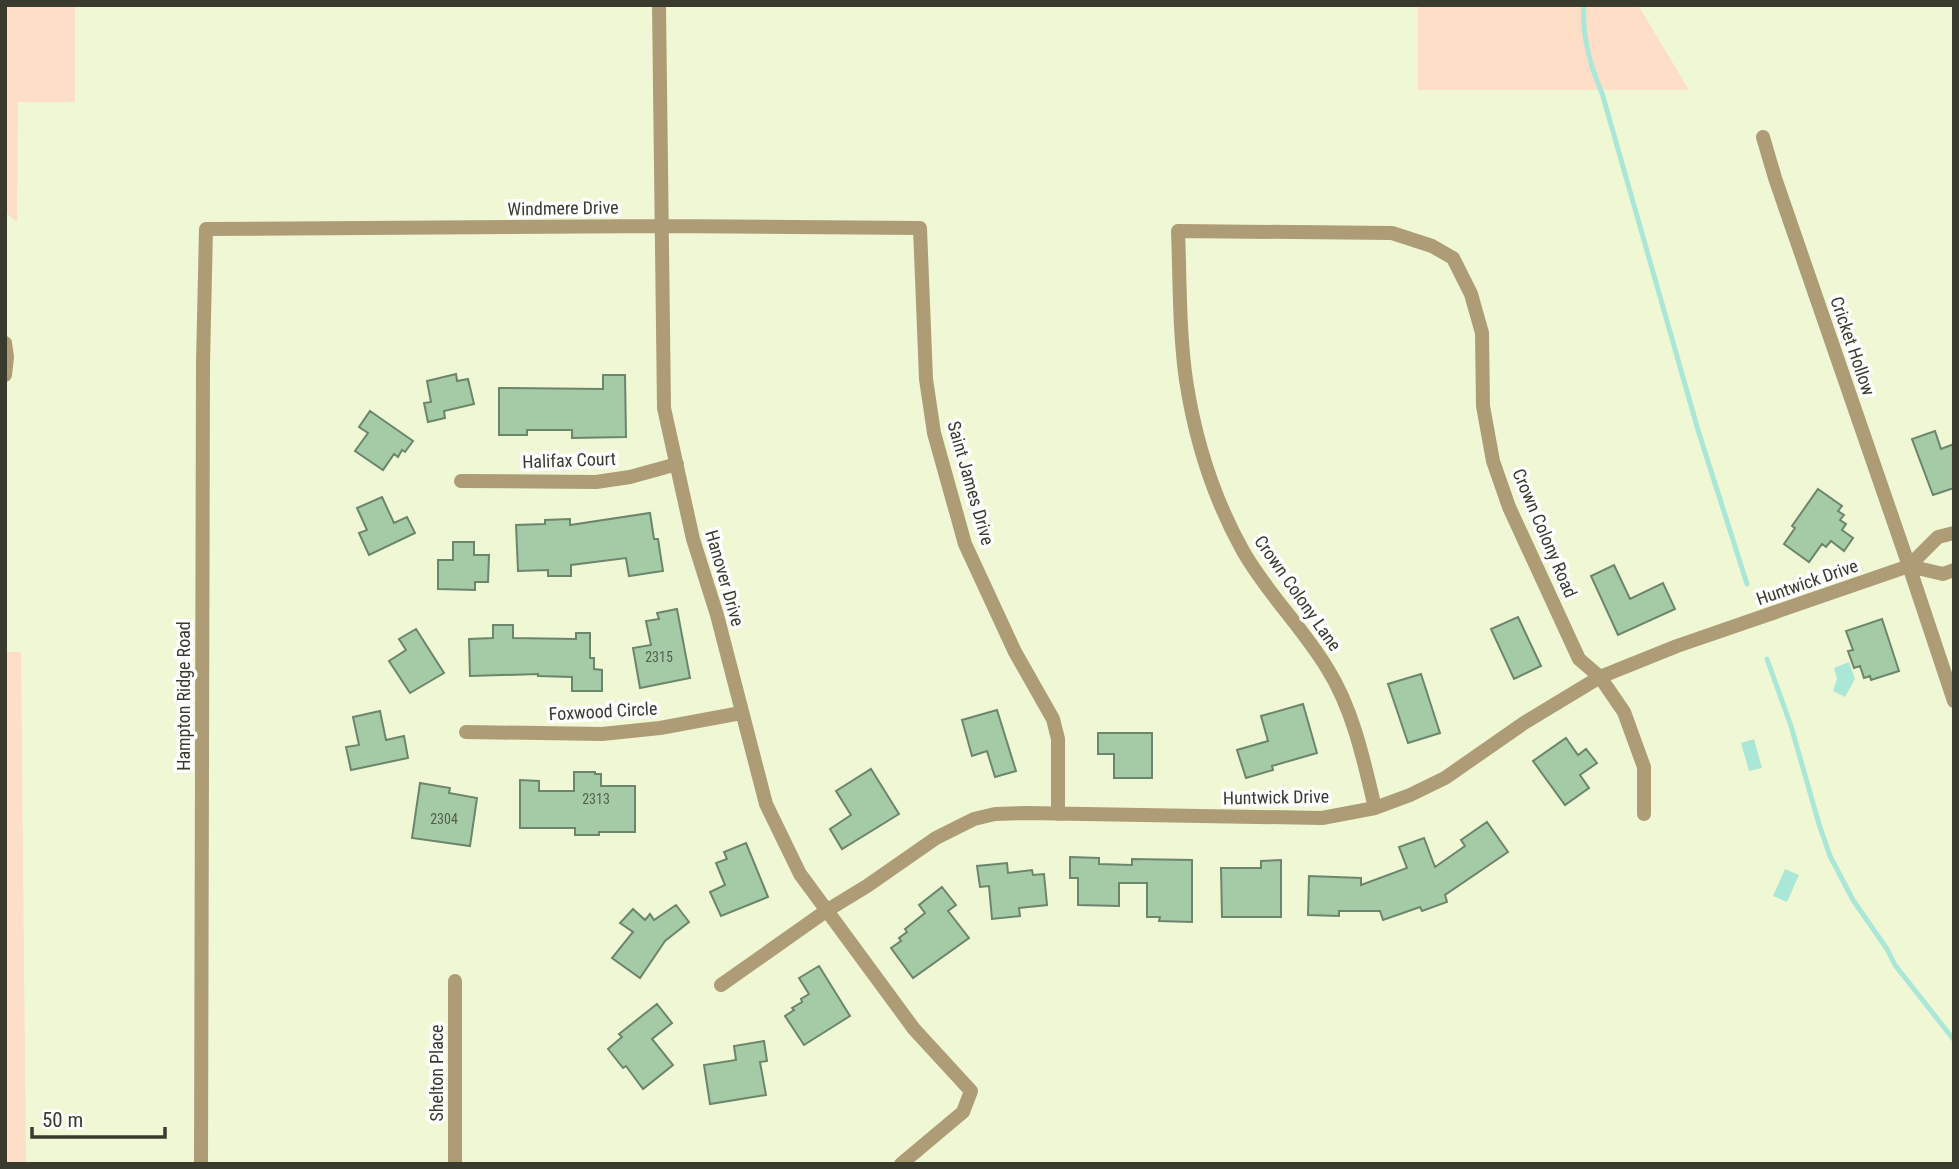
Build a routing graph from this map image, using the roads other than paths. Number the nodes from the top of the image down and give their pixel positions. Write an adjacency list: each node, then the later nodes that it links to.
1 (659, 5): 3 (street, Hanover Drive)
2 (1763, 137): 12 (street, Cricket Hollow)
3 (662, 226): 4 (street, Windmere Drive); 5 (street, Windmere Drive); 9 (street, Hanover Drive)
4 (920, 228): 19 (street, Saint James Drive)
5 (206, 229): 24 (street, Hampton Ridge Road)
6 (1178, 232): 14 (street, Crown Colony Road); 18 (street, Crown Colony Lane)
7 (5, 343): 8 (street)
8 (5, 375)
9 (677, 464): 10 (street, Halifax Court); 16 (street, Hanover Drive)
10 (461, 481)
11 (1954, 533): 12 (street, Huntwick Drive)
12 (1909, 566): 13 (street); 14 (street, Huntwick Drive); 15 (street, Cricket Hollow)
13 (1954, 570)
14 (1600, 677): 18 (street, Huntwick Drive); 20 (street, Crown Colony Road)
15 (1954, 701)
16 (741, 713): 17 (street, Foxwood Circle); 21 (street, Hanover Drive)
17 (466, 732)
18 (1375, 808): 19 (street, Huntwick Drive)
19 (1058, 814): 21 (street, Huntwick Drive)
20 (1644, 814)
21 (826, 911): 23 (street, Huntwick Drive); 26 (street, Hanover Drive)
22 (455, 981): 25 (street, Shelton Place)
23 (721, 985)
24 (201, 1164)
25 (455, 1164)
26 (901, 1164)

